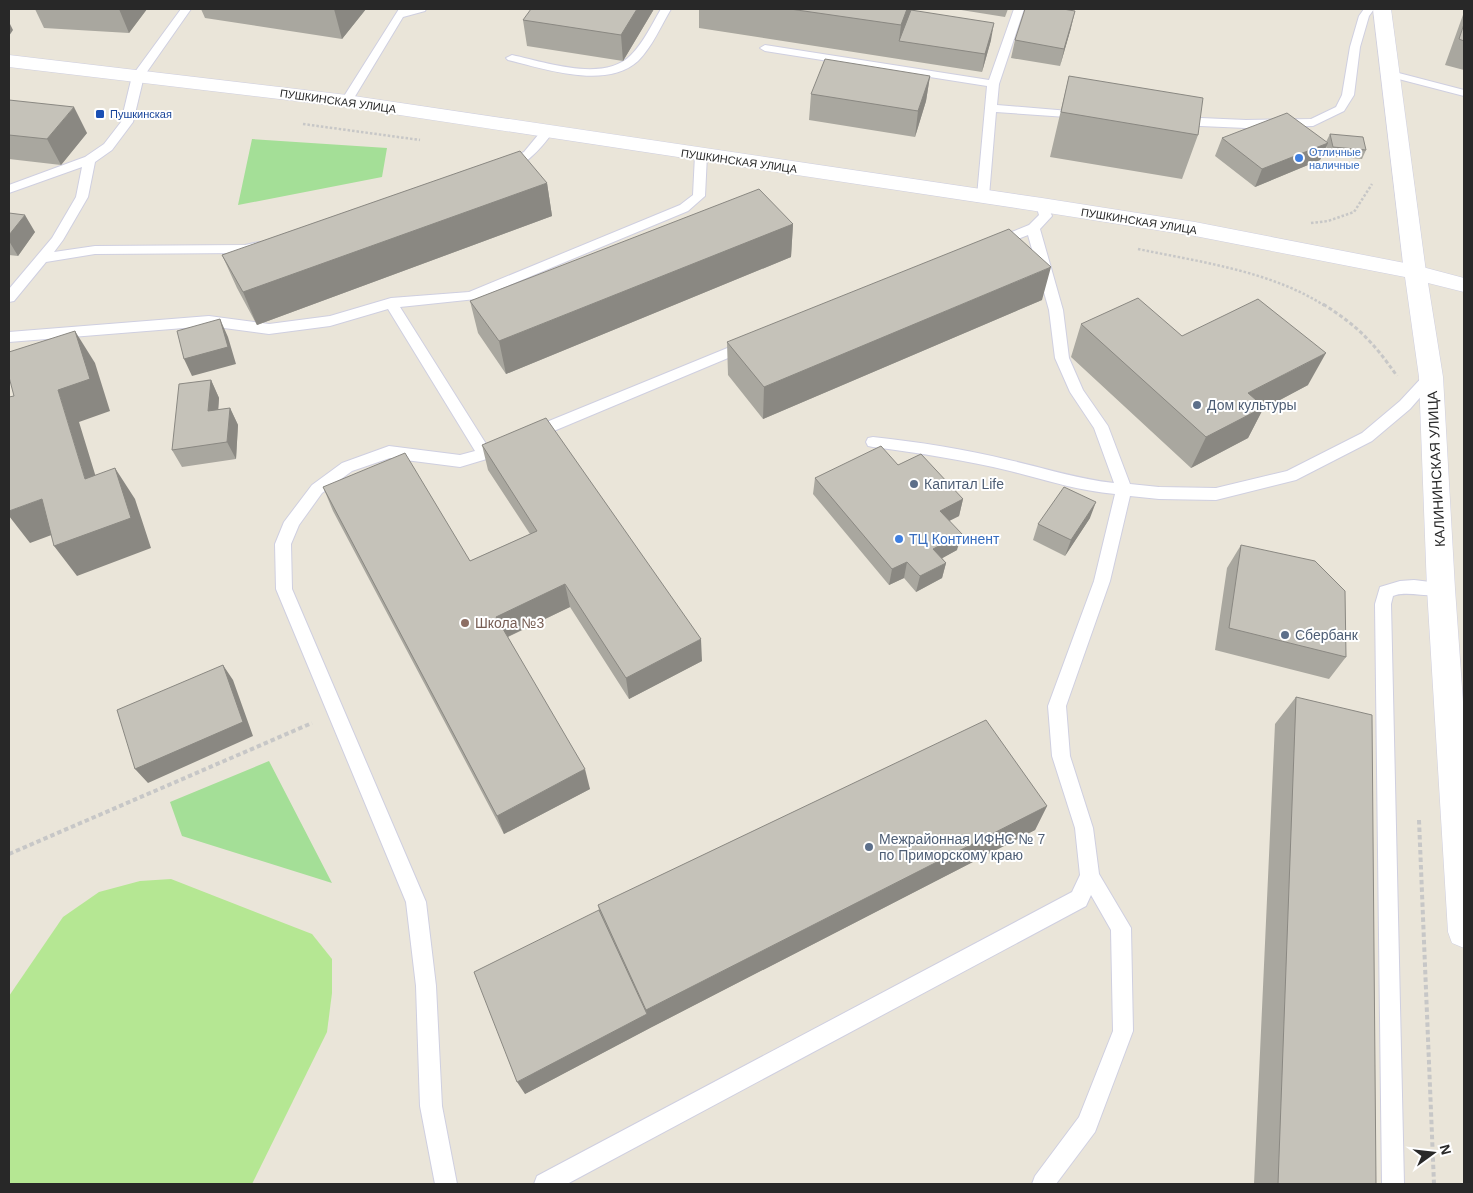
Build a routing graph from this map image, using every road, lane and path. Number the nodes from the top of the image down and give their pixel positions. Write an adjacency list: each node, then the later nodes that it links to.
1 (186, 9): 12 (lane)
2 (421, 9): 7 (lane)
3 (666, 9): 9 (lane)
4 (1019, 9): 13 (lane)
5 (1369, 9): 18 (lane)
6 (1382, 9): 11 (main road, КАЛИНИНСКАЯ УЛИЦА)
7 (402, 12): 15 (lane)
8 (765, 48): 13 (lane)
9 (512, 58)
10 (9, 61): 12 (main road, ПУШКИНСКАЯ УЛИЦА)
11 (1390, 74): 14 (lane); 35 (main road, КАЛИНИНСКАЯ УЛИЦА)
12 (138, 76): 15 (main road, ПУШКИНСКАЯ УЛИЦА); 23 (lane)
13 (993, 84): 16 (lane)
14 (1464, 93)
15 (347, 101): 20 (main road, ПУШКИНСКАЯ УЛИЦА)
16 (990, 108): 17 (lane); 27 (lane)
17 (1089, 116)
18 (1168, 121)
19 (296, 123): 21 (path)
20 (547, 132): 22 (main road, ПУШКИНСКАЯ УЛИЦА); 24 (lane)
21 (422, 140)
22 (701, 155): 27 (main road, ПУШКИНСКАЯ УЛИЦА); 38 (lane)
23 (89, 160): 26 (lane); 34 (lane)
24 (492, 170)
25 (1373, 179): 29 (path)
26 (9, 189)
27 (983, 196): 28 (main road, ПУШКИНСКАЯ УЛИЦА)
28 (1042, 205): 30 (lane); 35 (main road, ПУШКИНСКАЯ УЛИЦА)
29 (1310, 223)
30 (1034, 228): 32 (lane); 45 (lane)
31 (270, 243): 34 (lane)
32 (987, 247)
33 (1129, 247): 42 (path)
34 (42, 258): 37 (lane)
35 (1415, 272): 36 (main road, ПУШКИНСКАЯ УЛИЦА); 41 (main road, КАЛИНИНСКАЯ УЛИЦА)
36 (1464, 285)
37 (9, 298)
38 (391, 303): 39 (lane); 44 (lane)
39 (9, 337)
40 (765, 337): 44 (lane)
41 (1431, 377): 42 (lane); 46 (main road, КАЛИНИНСКАЯ УЛИЦА)
42 (1405, 405): 45 (lane)
43 (873, 442): 45 (lane)
44 (485, 454): 47 (lane)
45 (1124, 489): 50 (lane)
46 (1442, 590): 51 (main road, КАЛИНИНСКАЯ УЛИЦА); 55 (lane)
47 (336, 713): 49 (path); 52 (lane)
48 (1419, 815): 56 (path)
49 (9, 854)
50 (1090, 876): 53 (lane); 54 (lane)
51 (1464, 932)
52 (446, 1184)
53 (545, 1184)
54 (1043, 1184)
55 (1393, 1184)
56 (1434, 1184)

